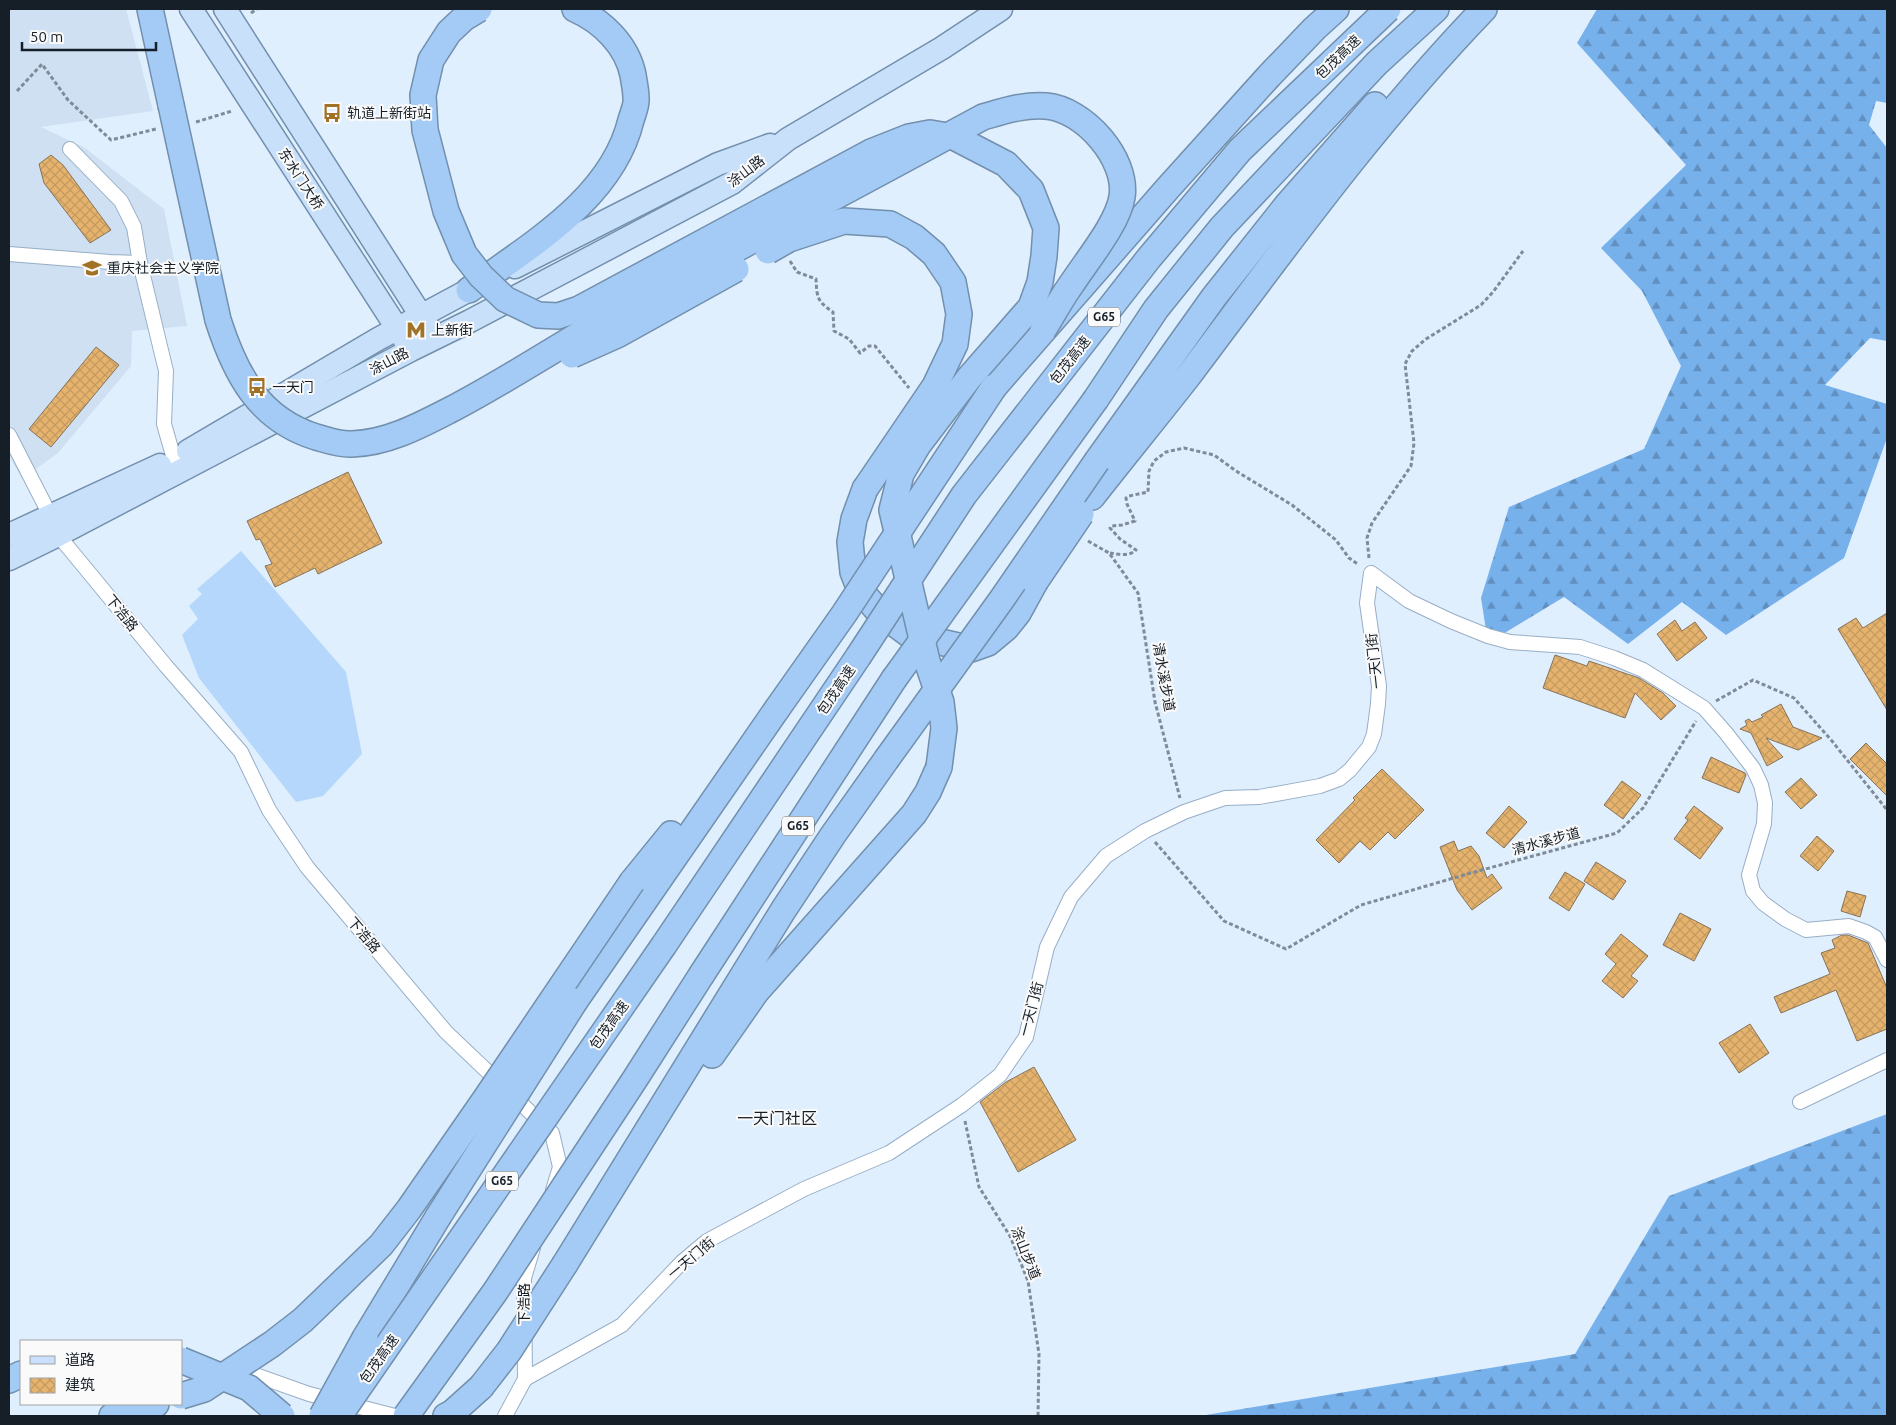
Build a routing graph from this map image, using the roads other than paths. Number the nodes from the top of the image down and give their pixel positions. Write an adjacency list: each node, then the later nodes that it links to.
1 (150, 9): 22 (highway, bridge)
2 (191, 9): 18 (main road, 东水门大桥)
3 (225, 9): 17 (main road, 东水门大桥)
4 (479, 9): 30 (highway, bridge)
5 (575, 9): 16 (highway)
6 (1001, 9): 12 (main road, 涂山路)
7 (1336, 9): 19 (highway, bridge)
8 (1388, 9): 40 (highway, 包茂高速 / G65, bridge)
9 (1436, 9): 42 (highway, G65, bridge)
10 (1472, 9): 30 (highway, bridge)
11 (1484, 9): 22 (highway, bridge)
12 (788, 139): 16 (main road, 涂山路); 20 (main road, 涂山路)
13 (70, 149): 15 (street)
14 (9, 254): 15 (street)
15 (140, 263): 24 (street)
16 (469, 290): 17 (main road, 涂山路)
17 (422, 316): 18 (main road, 涂山路); 20 (main road, 东水门大桥)
18 (399, 328): 21 (main road, 东水门大桥); 24 (main road, 涂山路)
19 (1043, 330): 22 (highway, bridge); 28 (highway, bridge)
20 (434, 338): 21 (main road, 涂山路)
21 (411, 350): 25 (main road, 涂山路)
22 (484, 392)
23 (9, 435): 25 (street, 下浩路)
24 (174, 459): 25 (main road, 涂山路)
25 (55, 526): 26 (main road, 涂山路); 27 (main road, 涂山路); 34 (street, 下浩路)
26 (9, 535)
27 (9, 558)
28 (641, 888): 35 (highway, bridge); 39 (highway, bridge)
29 (1887, 960): 34 (street, 一天门街)
30 (746, 989): 43 (highway, bridge)
31 (1887, 1060): 32 (street)
32 (1800, 1102)
33 (182, 1355): 38 (highway, bridge); 41 (street)
34 (525, 1379): 44 (street)
35 (182, 1396)
36 (152, 1405): 37 (highway)
37 (112, 1416)
38 (282, 1416)
39 (322, 1416)
40 (339, 1416)
41 (395, 1416)
42 (406, 1416)
43 (446, 1416)
44 (505, 1416)

